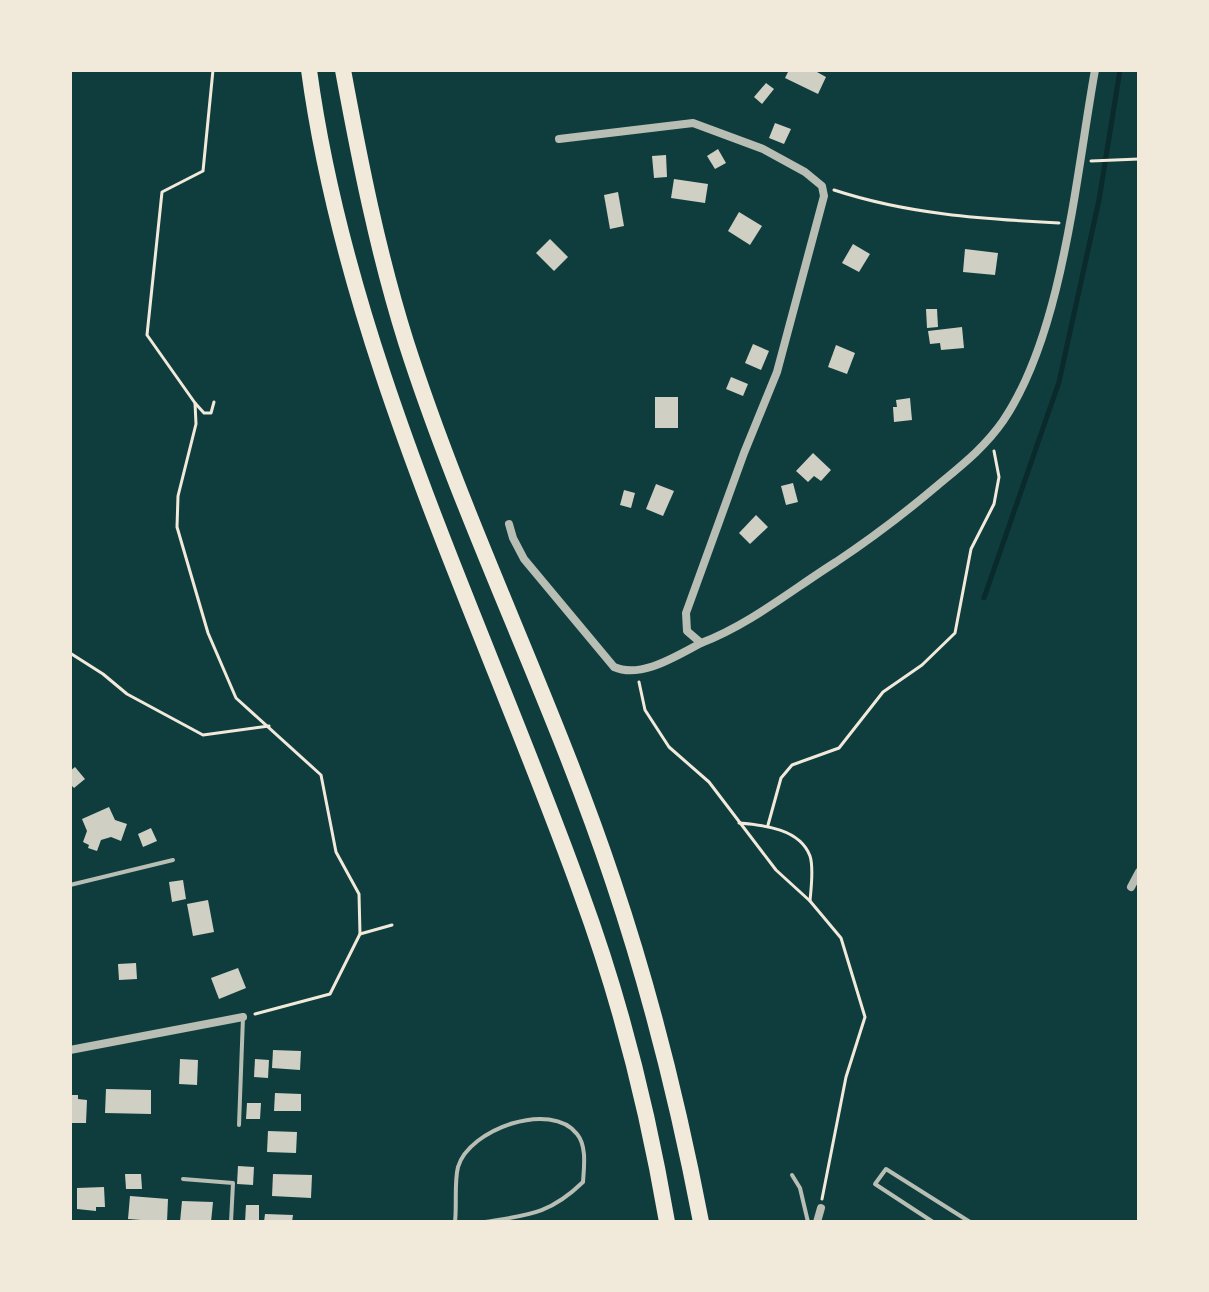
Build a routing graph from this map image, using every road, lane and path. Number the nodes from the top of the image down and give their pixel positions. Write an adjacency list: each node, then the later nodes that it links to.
1 (213, 70): 11 (path)
2 (309, 70): 36 (highway)
3 (343, 70): 37 (highway)
4 (1095, 70): 7 (street)
5 (559, 139): 8 (street)
6 (1139, 159): 7 (path)
7 (1079, 161): 9 (street)
8 (822, 186): 9 (path); 14 (street)
9 (1068, 223): 12 (street)
10 (214, 402): 11 (path)
11 (195, 403): 17 (path)
12 (992, 436): 14 (street); 19 (path)
13 (509, 524): 16 (street)
14 (701, 643): 16 (street)
15 (70, 653): 17 (path)
16 (637, 671): 18 (path)
17 (269, 726): 26 (path)
18 (739, 823): 19 (path); 24 (path)
19 (768, 825): 24 (path)
20 (173, 860): 22 (lane)
21 (1139, 872): 23 (street)
22 (70, 885)
23 (1131, 887)
24 (810, 901): 32 (path)
25 (392, 925): 26 (path)
26 (360, 934): 27 (path)
27 (243, 1017): 28 (street); 29 (lane)
28 (70, 1050)
29 (239, 1125)
30 (792, 1175): 38 (lane)
31 (183, 1179): 33 (lane)
32 (821, 1208): 39 (street)
33 (231, 1222)
34 (455, 1222): 35 (lane)
35 (485, 1222)
36 (667, 1222)
37 (701, 1222)
38 (808, 1222)
39 (817, 1222)
40 (933, 1222): 41 (lane)
41 (970, 1222)

